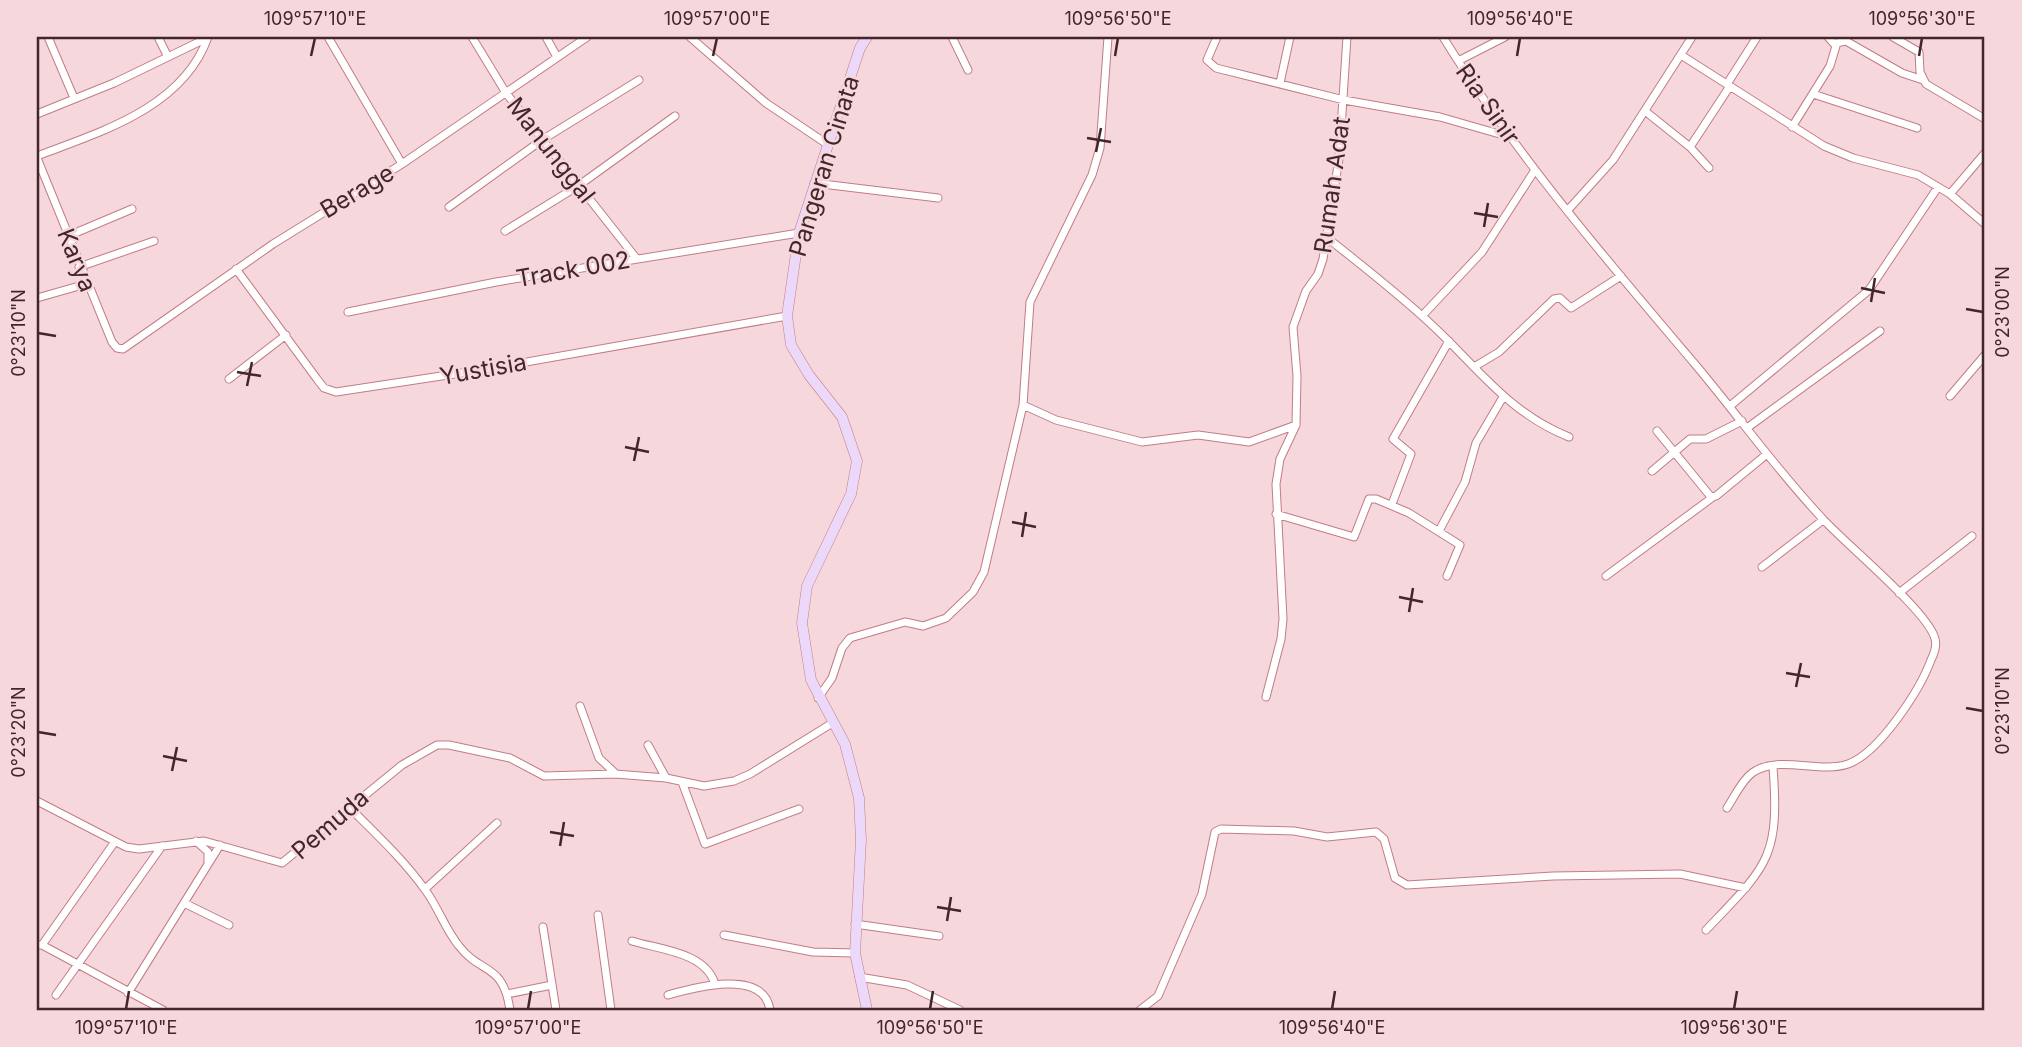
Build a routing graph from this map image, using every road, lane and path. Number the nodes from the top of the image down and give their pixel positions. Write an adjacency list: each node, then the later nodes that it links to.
1 (48, 37): 33 (street)
2 (158, 37): 22 (street)
3 (208, 37): 22 (street); 46 (street)
4 (328, 37): 47 (street)
5 (472, 37): 31 (street, Manunggal)
6 (546, 37): 24 (street)
7 (587, 37): 24 (street, Berage)
8 (690, 37): 43 (street)
9 (867, 37): 43 (street, Pangeran Cinata)
10 (952, 37): 26 (street)
11 (1108, 37): 82 (street)
12 (1217, 37): 29 (street)
13 (1290, 37): 29 (street)
14 (1347, 37): 34 (street, Rumah Adat)
15 (1443, 37): 25 (street, Ria Sinir)
16 (1505, 37): 25 (street)
17 (1692, 37): 23 (street)
18 (1757, 37): 30 (street)
19 (1828, 37): 21 (street)
20 (1893, 37): 28 (street)
21 (1836, 43): 28 (street); 32 (street)
22 (167, 55): 33 (street)
23 (1681, 55): 30 (street); 35 (street)
24 (557, 57): 31 (street, Berage)
25 (1458, 61): 41 (street, Ria Sinir)
26 (968, 70)
27 (639, 80): 42 (street)
28 (1923, 80): 38 (street)
29 (1280, 83): 34 (street)
30 (1729, 85): 39 (street); 44 (street)
31 (506, 93): 42 (street, Manunggal); 47 (street, Berage)
32 (1814, 94): 39 (street); 40 (street)
33 (74, 98): 36 (street)
34 (1344, 100): 41 (street); 62 (street, Rumah Adat)
35 (1645, 111): 44 (street); 57 (street)
36 (37, 114)
37 (675, 116): 51 (street)
38 (1985, 119)
39 (1792, 127): 52 (street)
40 (1917, 128)
41 (1510, 137): 49 (street, Ria Sinir)
42 (542, 140): 51 (street, Manunggal); 55 (street)
43 (827, 144): 50 (street, Pangeran Cinata)
44 (1690, 147): 48 (street)
45 (1985, 153): 53 (street)
46 (37, 160): 61 (street, Karya)
47 (402, 164): 66 (street, Berage)
48 (1709, 168)
49 (1535, 170): 57 (street, Ria Sinir); 72 (street)
50 (814, 183): 54 (street); 60 (street, Pangeran Cinata)
51 (578, 186): 59 (street); 64 (street, Manunggal)
52 (1938, 187): 53 (street); 83 (street)
53 (1950, 194): 58 (street)
54 (938, 198)
55 (449, 207)
56 (132, 209): 61 (street)
57 (1568, 210): 67 (street, Ria Sinir)
58 (1985, 223)
59 (505, 231)
60 (799, 233): 64 (street, Track 002); 71 (street, Pangeran Cinata)
61 (68, 236): 65 (street, Karya)
62 (1325, 236): 72 (street); 85 (street, Rumah Adat)
63 (154, 241): 65 (street)
64 (636, 258): 70 (street, Track 002)
65 (79, 267): 68 (street, Karya)
66 (236, 269): 74 (street, Yustisia); 76 (street, Berage)
67 (1621, 276): 78 (street); 83 (street, Ria Sinir)
68 (86, 284): 69 (street); 76 (street, Karya)
69 (37, 298)
70 (348, 312)
71 (787, 316): 74 (street, Yustisia); 103 (street, Pangeran Cinata)
72 (1422, 316): 75 (street)
73 (1880, 331): 86 (street)
74 (286, 335): 79 (street)
75 (1449, 341): 78 (street); 93 (street)
76 (128, 346)
77 (1985, 355): 80 (street)
78 (1474, 367): 81 (street)
79 (229, 379)
80 (1950, 396)
81 (1503, 397): 88 (street); 96 (street)
82 (1024, 405): 85 (street); 103 (street)
83 (1730, 406): 84 (street, Ria Sinir)
84 (1742, 421): 86 (street, Ria Sinir); 89 (street)
85 (1296, 425): 94 (street, Rumah Adat)
86 (1747, 428): 90 (street, Ria Sinir)
87 (1657, 431): 89 (street)
88 (1569, 437)
89 (1673, 452): 91 (street); 92 (street)
90 (1767, 454): 92 (street); 95 (street, Ria Sinir)
91 (1652, 471)
92 (1713, 497): 100 (street)
93 (1392, 504): 94 (street); 96 (street)
94 (1276, 514): 102 (street, Rumah Adat)
95 (1823, 520): 98 (street); 101 (street, Ria Sinir)
96 (1439, 531): 99 (street)
97 (1972, 536): 101 (street)
98 (1762, 567)
99 (1447, 576)
100 (1605, 576)
101 (1899, 593): 107 (street, Ria Sinir)
102 (1266, 697)
103 (818, 698): 105 (street, Pangeran Cinata)
104 (580, 706): 108 (street)
105 (834, 722): 110 (street); 125 (street, Pangeran Cinata)
106 (648, 746): 109 (street)
107 (1773, 767): 113 (street); 121 (street)
108 (615, 774): 109 (street); 112 (street, Pemuda)
109 (666, 778): 110 (street)
110 (682, 782): 114 (street)
111 (37, 801): 117 (street, Pemuda)
112 (349, 807): 118 (street, Pemuda); 122 (street)
113 (1727, 808)
114 (799, 809)
115 (497, 823): 122 (street)
116 (197, 841): 118 (street, Pemuda); 119 (street, Pemuda); 120 (street)
117 (114, 843): 119 (street, Pemuda); 132 (street)
118 (220, 845): 120 (street)
119 (162, 846): 134 (street)
120 (208, 863): 123 (street)
121 (1746, 888): 128 (street); 149 (street)
122 (425, 889): 139 (street)
123 (184, 903): 126 (street); 138 (street)
124 (598, 915): 145 (street)
125 (855, 924): 130 (street); 133 (street, Pangeran Cinata)
126 (229, 925)
127 (543, 927): 137 (street)
128 (1706, 930)
129 (724, 935): 133 (street)
130 (939, 936)
131 (632, 942): 136 (street)
132 (39, 945): 134 (street)
133 (855, 953): 135 (street, Pangeran Cinata)
134 (78, 965): 138 (street); 140 (street)
135 (859, 977): 147 (street, Pangeran Cinata); 148 (street)
136 (715, 984): 141 (street); 146 (street)
137 (552, 985): 139 (street); 144 (street)
138 (128, 993): 142 (street)
139 (507, 993): 143 (street)
140 (56, 995)
141 (668, 995)
142 (163, 1010)
143 (510, 1010)
144 (556, 1010)
145 (611, 1010)
146 (771, 1010)
147 (867, 1010)
148 (960, 1010)
149 (1140, 1010)

